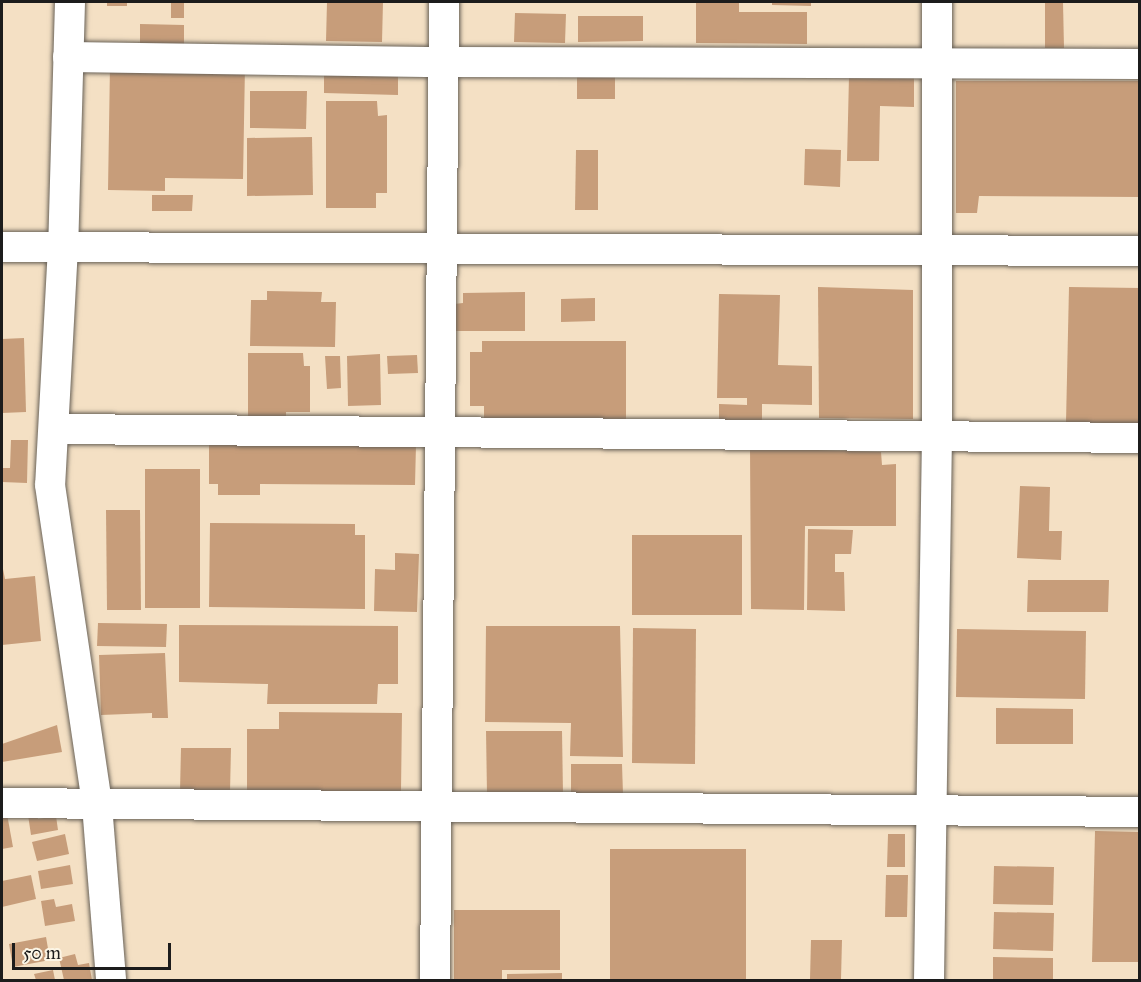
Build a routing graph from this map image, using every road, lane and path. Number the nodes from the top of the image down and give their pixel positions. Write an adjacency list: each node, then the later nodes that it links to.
1 (70, 2): 4 (street)
2 (444, 2): 5 (street)
3 (937, 2): 6 (street)
4 (68, 57): 5 (street); 9 (street)
5 (444, 62): 6 (street); 10 (street)
6 (937, 62): 7 (street); 11 (street)
7 (1140, 63)
8 (2, 247): 9 (street)
9 (63, 247): 10 (street); 13 (street)
10 (442, 248): 11 (street); 14 (street)
11 (935, 250): 12 (street); 15 (street)
12 (1140, 251)
13 (54, 429): 14 (street); 18 (street)
14 (440, 432): 15 (street); 19 (street)
15 (937, 437): 16 (street); 20 (street)
16 (1140, 438)
17 (2, 803): 18 (street)
18 (97, 805): 19 (street); 22 (street)
19 (435, 807): 20 (street); 23 (street)
20 (931, 810): 21 (street); 24 (street)
21 (1140, 812)
22 (111, 981)
23 (435, 981)
24 (929, 981)

